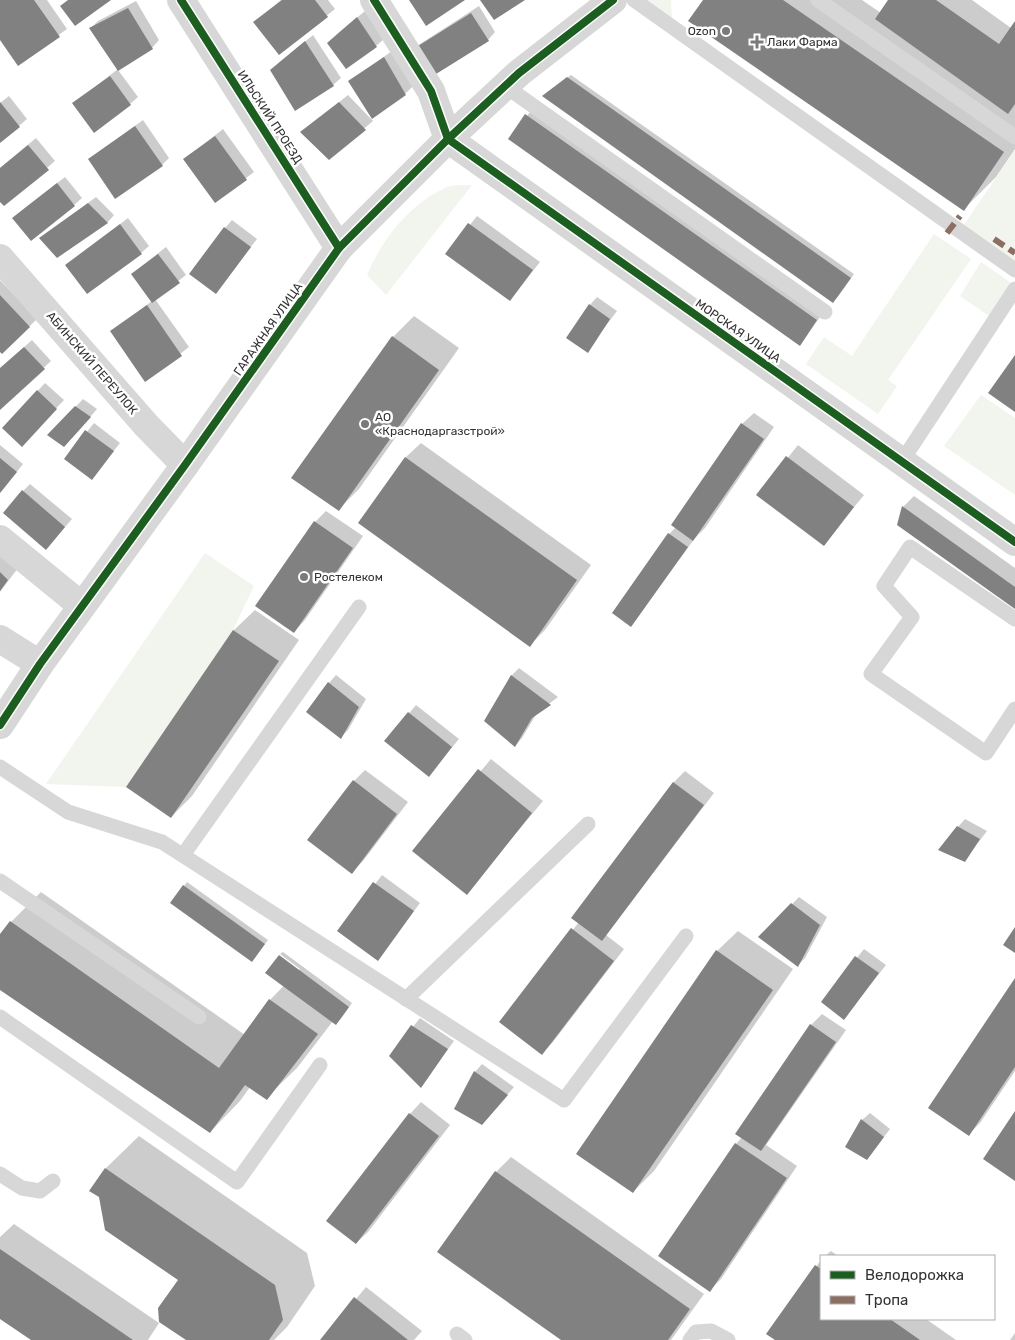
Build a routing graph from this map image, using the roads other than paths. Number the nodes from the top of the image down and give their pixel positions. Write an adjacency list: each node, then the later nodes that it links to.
1 (181, 0): 9 (street, ИЛЬСКИЙ ПРОЕЗД)
2 (374, 0): 8 (street)
3 (613, 0): 6 (street, ГАРАЖНАЯ УЛИЦА)
4 (634, 0): 11 (lane)
5 (818, 0): 7 (lane)
6 (505, 86): 8 (street, ГАРАЖНАЯ УЛИЦА); 13 (lane)
7 (1015, 137)
8 (448, 139): 9 (street, ГАРАЖНАЯ УЛИЦА); 14 (street, МОРСКАЯ УЛИЦА)
9 (339, 248): 15 (street, ГАРАЖНАЯ УЛИЦА)
10 (0, 258): 15 (street, АБИНСКИЙ ПЕРЕУЛОК)
11 (1015, 270)
12 (1015, 289): 14 (lane)
13 (825, 312)
14 (902, 461): 17 (street, МОРСКАЯ УЛИЦА)
15 (185, 465): 18 (street, ГАРАЖНАЯ УЛИЦА)
16 (0, 539): 18 (street)
17 (1015, 542)
18 (82, 606): 22 (street, ГАРАЖНАЯ УЛИЦА)
19 (359, 607): 27 (lane)
20 (1015, 619): 23 (lane)
21 (0, 639): 22 (street)
22 (40, 664): 24 (street, ГАРАЖНАЯ УЛИЦА)
23 (1015, 709)
24 (0, 725)
25 (0, 768): 27 (lane)
26 (588, 824): 30 (lane)
27 (183, 855): 30 (lane)
28 (2, 885): 32 (lane)
29 (686, 936): 30 (lane)
30 (406, 999)
31 (0, 1016): 33 (lane)
32 (199, 1017)
33 (320, 1065)
34 (0, 1174): 35 (lane)
35 (53, 1181)
36 (690, 1340): 37 (lane)
37 (728, 1340)

